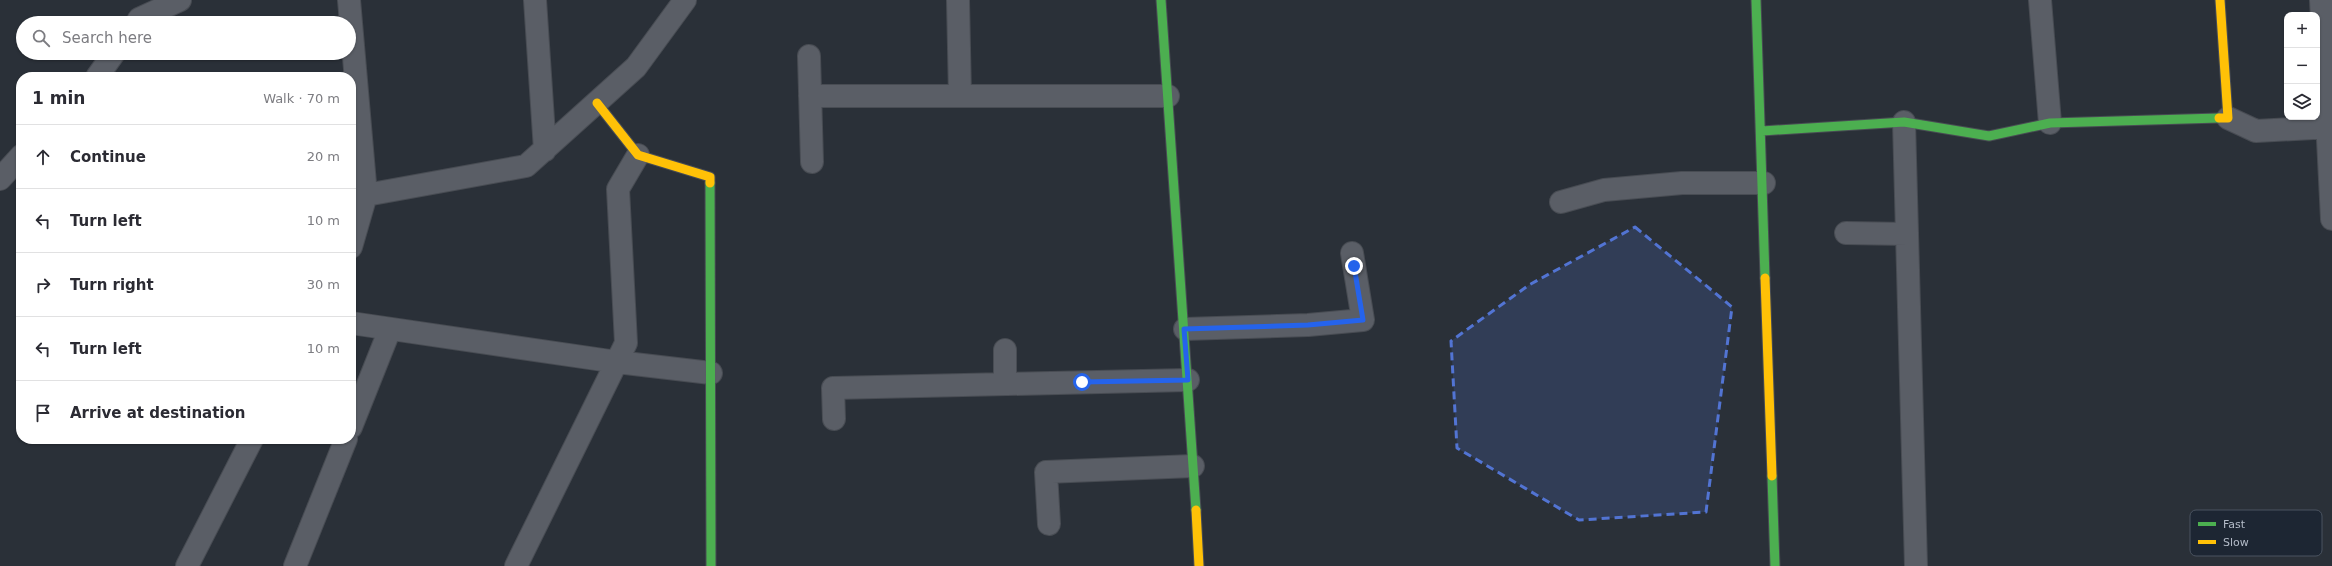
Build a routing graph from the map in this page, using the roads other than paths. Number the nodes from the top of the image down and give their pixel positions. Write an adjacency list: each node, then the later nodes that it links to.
1 (180, 0): 11 (street)
2 (349, 0): 12 (street)
3 (535, 0): 28 (street)
4 (684, 0): 22 (street)
5 (958, 0): 20 (street)
6 (1161, 0): 21 (street)
7 (1756, 0): 27 (street)
8 (2040, 0): 25 (street)
9 (2220, 0): 23 (street)
10 (2321, 0): 26 (street)
11 (147, 16)
12 (350, 16)
13 (809, 56): 19 (street)
14 (109, 60): 16 (street)
15 (354, 60): 17 (street)
16 (101, 72)
17 (355, 72)
18 (356, 80): 32 (street)
19 (810, 96): 20 (street); 30 (street)
20 (960, 96): 21 (street)
21 (1168, 96): 41 (street)
22 (597, 104): 28 (street); 29 (street)
23 (2228, 118): 25 (street); 26 (street)
24 (1904, 122): 25 (street); 27 (street); 37 (street)
25 (2050, 123)
26 (2330, 127): 34 (street)
27 (1762, 132): 31 (street)
28 (545, 150): 32 (street)
29 (638, 155): 43 (street); 44 (street)
30 (812, 162)
31 (1764, 183): 33 (street); 58 (street)
32 (366, 195): 35 (street)
33 (1561, 202)
34 (2332, 219)
35 (356, 230)
36 (1846, 233): 37 (street)
37 (1907, 234): 59 (street)
38 (1352, 253): 41 (street)
39 (356, 324): 40 (street)
40 (390, 329): 43 (street); 47 (street)
41 (1184, 329): 45 (street)
42 (1005, 350): 46 (street)
43 (617, 362): 44 (street); 55 (street)
44 (711, 373): 56 (street)
45 (1188, 380): 46 (street); 51 (street)
46 (1006, 384): 48 (street)
47 (356, 414)
48 (834, 419)
49 (249, 444): 53 (street)
50 (344, 444): 54 (street)
51 (1193, 466): 52 (street); 57 (street)
52 (1049, 524)
53 (187, 566)
54 (295, 566)
55 (516, 566)
56 (711, 566)
57 (1198, 566)
58 (1775, 566)
59 (1916, 566)

